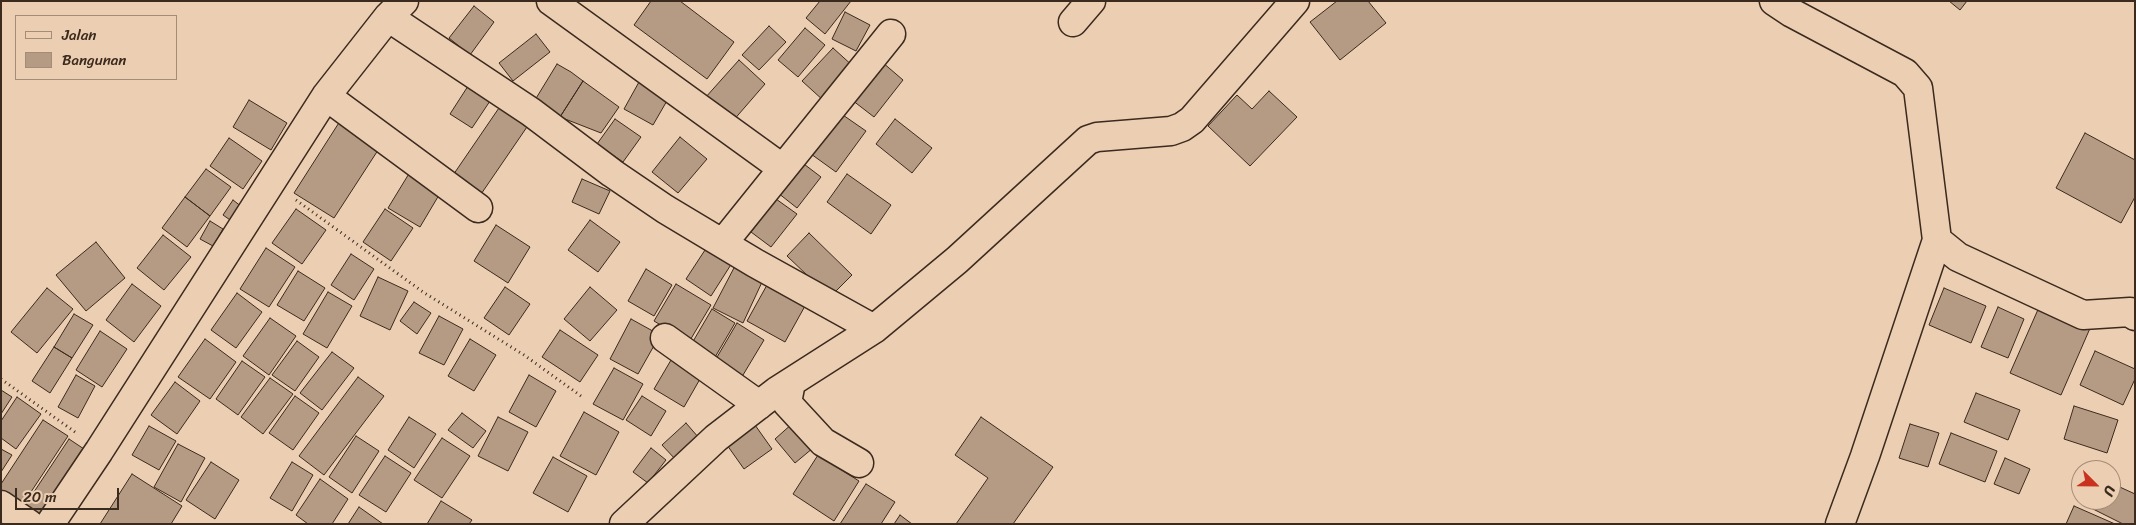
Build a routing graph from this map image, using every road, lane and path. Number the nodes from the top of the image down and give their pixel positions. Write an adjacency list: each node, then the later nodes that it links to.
1 (551, 1): 9 (street)
2 (1091, 1): 6 (street)
3 (1295, 1): 15 (street)
4 (1774, 1): 12 (street)
5 (396, 9): 8 (street); 13 (street)
6 (1073, 22)
7 (890, 34): 9 (street)
8 (326, 96): 10 (street); 11 (street)
9 (782, 168): 13 (street)
10 (271, 182): 19 (path); 21 (street)
11 (478, 208)
12 (1937, 240): 14 (street); 27 (street)
13 (722, 243): 15 (street)
14 (2135, 316)
15 (874, 329): 18 (street)
16 (665, 338): 20 (street)
17 (1, 379): 21 (path)
18 (791, 382): 20 (street); 22 (street)
19 (581, 396)
20 (759, 405): 26 (street)
21 (99, 451): 25 (street)
22 (859, 463)
23 (1, 505): 24 (street)
24 (29, 524)
25 (50, 524)
26 (624, 524)
27 (1840, 524)

